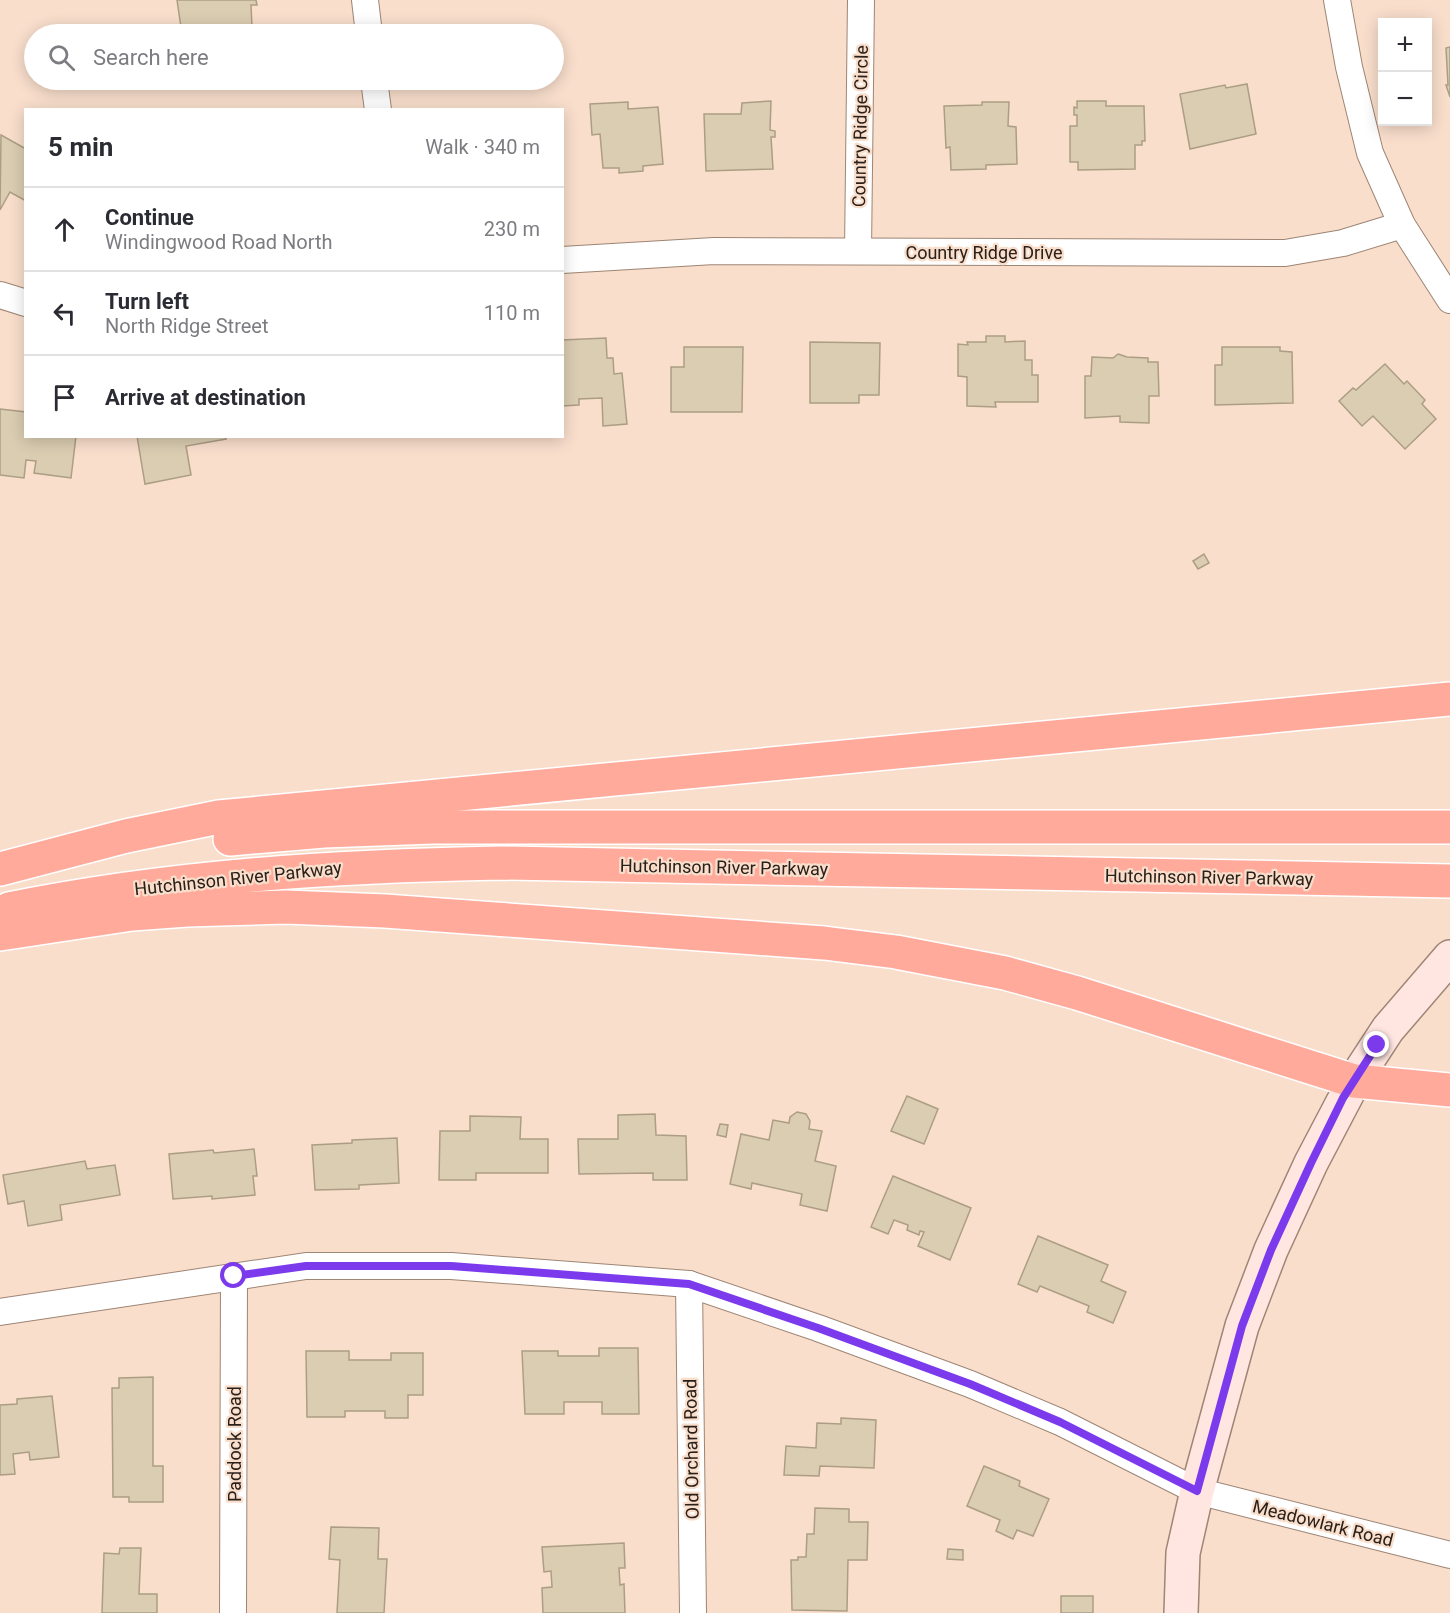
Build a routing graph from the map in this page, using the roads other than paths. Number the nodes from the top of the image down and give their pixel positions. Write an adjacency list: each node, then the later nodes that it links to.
1 (365, 0): 4 (street)
2 (861, 0): 8 (street, Country Ridge Circle)
3 (1337, 0): 7 (street)
4 (368, 24)
5 (375, 90): 6 (street)
6 (378, 108)
7 (1402, 225): 8 (street, Country Ridge Drive); 11 (street)
8 (858, 251): 9 (street, Country Ridge Drive)
9 (564, 260)
10 (0, 295): 12 (street)
11 (1450, 300)
12 (24, 302)
13 (1450, 699): 15 (highway)
14 (1450, 827): 15 (highway, Hutchinson River Parkway)
15 (0, 871)
16 (1450, 881): 17 (highway, Hutchinson River Parkway)
17 (0, 911)
18 (0, 934): 20 (highway)
19 (1450, 957): 20 (street)
20 (1354, 1081): 21 (highway); 25 (street)
21 (1450, 1090)
22 (234, 1276): 23 (street, Meadowlark Road); 24 (street, Meadowlark Road); 27 (street, Paddock Road)
23 (689, 1284): 25 (street, Meadowlark Road); 28 (street, Old Orchard Road)
24 (0, 1312)
25 (1197, 1491): 26 (street, Meadowlark Road); 29 (street)
26 (1450, 1555)
27 (233, 1613)
28 (693, 1613)
29 (1181, 1613)

